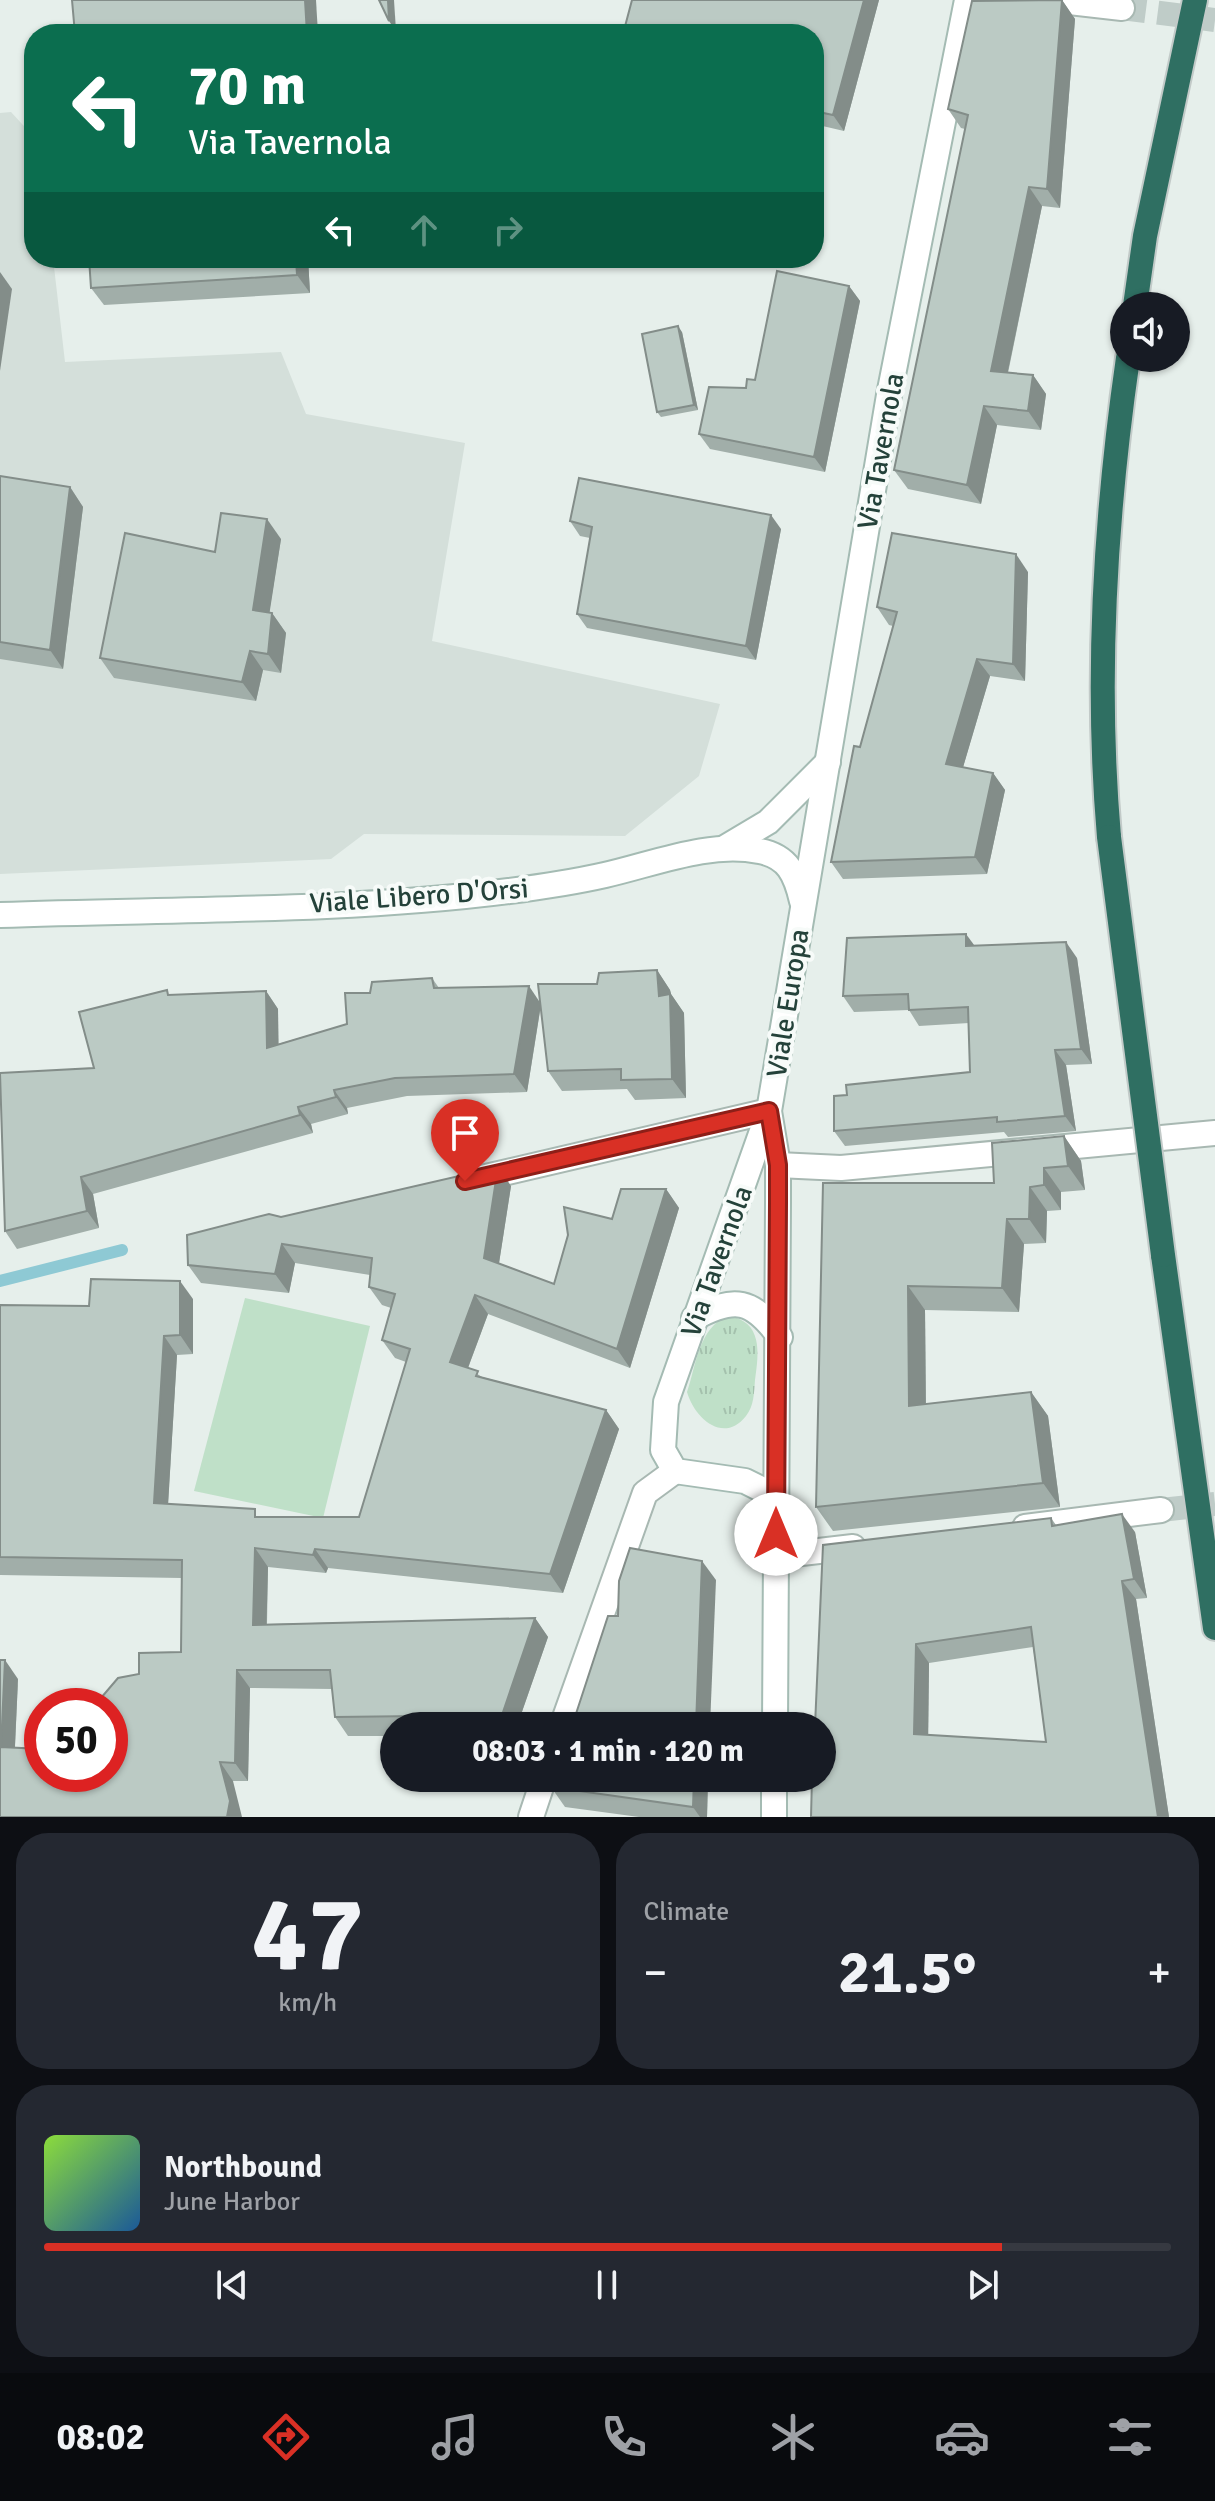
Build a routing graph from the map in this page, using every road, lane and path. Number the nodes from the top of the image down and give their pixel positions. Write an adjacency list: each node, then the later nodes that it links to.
1 (967, 0): 7 (main road, Via Tavernola)
2 (1052, 0): 4 (main road)
3 (1195, 0): 5 (highway)
4 (1122, 8)
5 (1137, 292)
6 (1127, 372): 25 (highway, bridge)
7 (828, 762): 8 (main road); 9 (main road, Via Tavernola)
8 (726, 847): 9 (main road, Viale Libero D'Orsi); 10 (main road, Viale Libero D'Orsi)
9 (803, 904): 11 (main road, Viale Europa)
10 (0, 915)
11 (769, 1111): 13 (main road, Viale Europa); 14 (main road); 15 (main road, Via Tavernola)
12 (1215, 1133): 13 (main road)
13 (778, 1165): 16 (main road, Viale Europa)
14 (457, 1183)
15 (694, 1318): 16 (main road); 18 (main road, Via Tavernola)
16 (780, 1337): 17 (main road, Viale Europa)
17 (777, 1447): 19 (main road); 21 (main road, Viale Europa)
18 (675, 1471): 19 (main road); 26 (main road)
19 (745, 1481): 21 (main road)
20 (1161, 1510): 22 (main road)
21 (776, 1513): 24 (main road, Viale Europa)
22 (1005, 1529)
23 (883, 1544): 24 (main road)
24 (776, 1556): 27 (main road, Viale Europa)
25 (1215, 1628)
26 (567, 1712)
27 (775, 1712)
28 (539, 1792): 30 (main road)
29 (774, 1792): 31 (main road)
30 (531, 1817)
31 (774, 1817)

